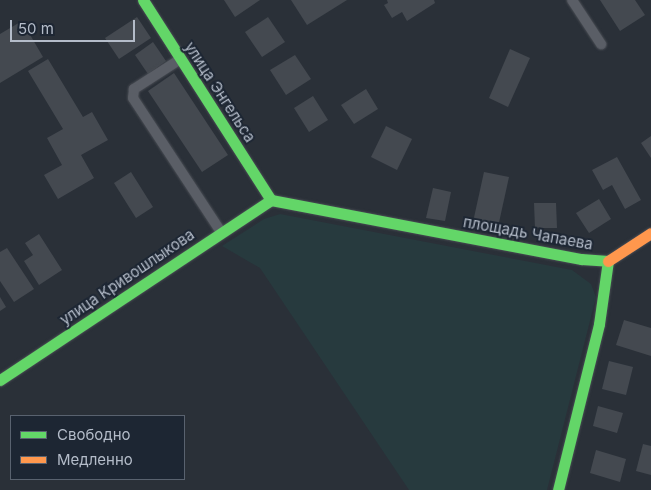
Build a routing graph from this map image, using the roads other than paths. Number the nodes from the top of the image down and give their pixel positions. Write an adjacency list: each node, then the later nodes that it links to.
1 (159, 0): 3 (lane)
2 (572, 0): 4 (lane)
3 (146, 4): 5 (street, улица Энгельса)
4 (601, 44)
5 (181, 59): 6 (street, улица Энгельса); 7 (lane)
6 (271, 200): 7 (street, улица Кривошлыкова); 9 (street, площадь Чапаева)
7 (221, 232): 10 (street, улица Кривошлыкова)
8 (651, 233): 9 (street)
9 (608, 261): 11 (street, площадь Чапаева)
10 (1, 378)
11 (558, 490)

